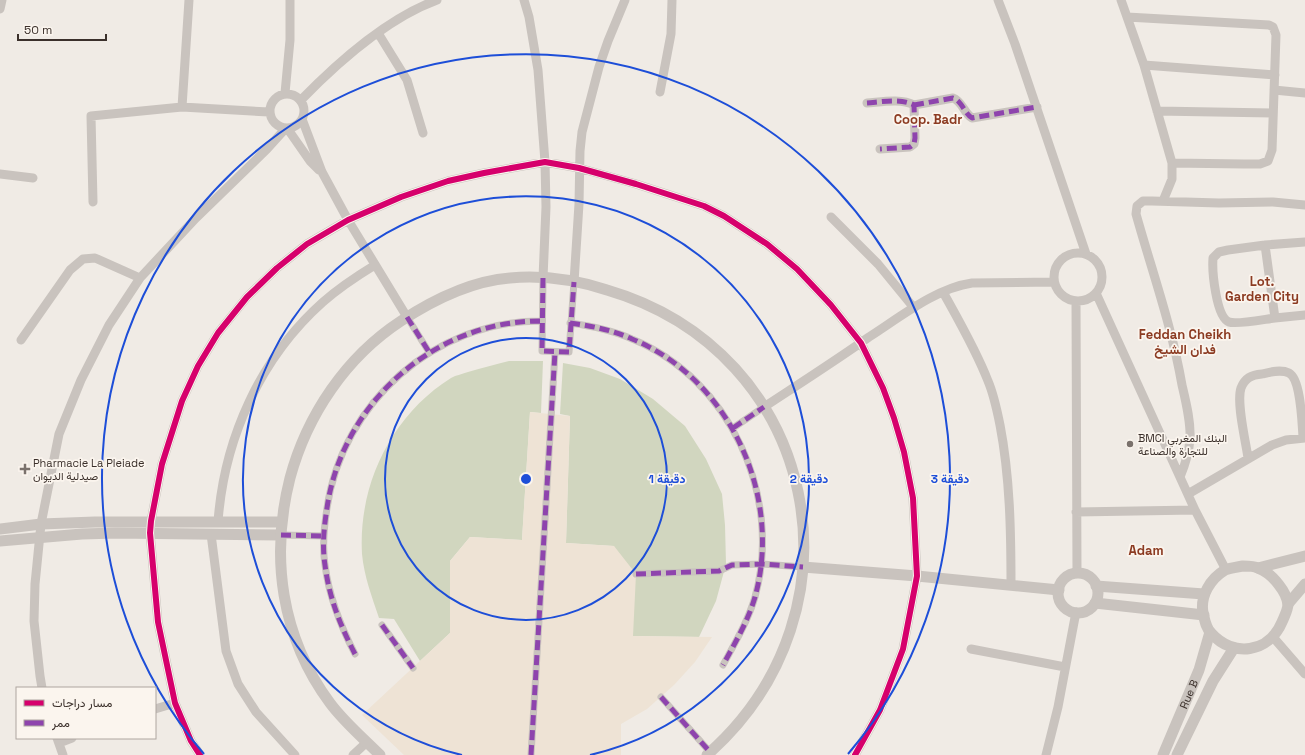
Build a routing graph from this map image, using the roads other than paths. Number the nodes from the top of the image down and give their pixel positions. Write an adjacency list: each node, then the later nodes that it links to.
1 (2, 0): 10 (street)
2 (189, 0): 22 (street)
3 (290, 0): 17 (street)
4 (437, 0): 12 (street)
5 (524, 0): 31 (street)
6 (625, 0): 33 (street)
7 (672, 0): 16 (street)
8 (998, 0): 23 (street)
9 (1121, 0): 11 (street)
10 (0, 9)
11 (1127, 17): 13 (street); 14 (street)
12 (378, 33): 19 (street); 29 (street)
13 (1144, 65): 14 (street); 24 (street)
14 (1275, 75): 15 (street)
15 (1274, 90): 18 (street); 26 (street)
16 (660, 92)
17 (285, 93): 19 (street); 25 (street)
18 (1305, 93)
19 (301, 100): 27 (street)
20 (866, 103): 21 (street)
21 (914, 105): 23 (street); 30 (street)
22 (182, 107): 25 (street); 38 (street)
23 (1037, 107): 44 (street)
24 (1157, 111): 26 (street); 32 (street)
25 (269, 112): 28 (street)
26 (1273, 114): 32 (street)
27 (302, 119): 28 (street); 34 (street)
28 (286, 128): 34 (street); 46 (street)
29 (423, 133)
30 (880, 149)
31 (545, 162): 33 (street); 41 (street); 47 (street)
32 (1172, 163): 37 (street)
33 (579, 168): 48 (street); 60 (street)
34 (322, 172): 41 (street)
35 (0, 174): 36 (street)
36 (33, 178)
37 (1163, 201): 39 (street); 67 (street)
38 (93, 202)
39 (1305, 205)
40 (831, 217): 53 (street)
41 (348, 220): 45 (street); 71 (street)
42 (1305, 242): 43 (street)
43 (1265, 245): 56 (street); 56 (street)
44 (1086, 254): 49 (street); 51 (street)
45 (375, 265): 55 (street); 72 (street)
46 (140, 278): 59 (street); 74 (street)
47 (543, 278): 48 (street); 55 (street); 57 (street)
48 (574, 282): 58 (street); 63 (street)
49 (1054, 282): 50 (street); 52 (street)
50 (943, 292): 53 (street); 91 (street)
51 (1096, 293): 52 (street); 67 (street)
52 (1076, 301): 70 (street)
53 (914, 308): 60 (street)
54 (1305, 315): 56 (street)
55 (407, 317): 61 (street); 73 (street)
56 (1275, 318)
57 (542, 321): 61 (street); 62 (street)
58 (570, 323): 62 (street); 64 (street)
59 (21, 340)
60 (861, 343): 63 (street); 89 (street)
61 (429, 352): 79 (street)
62 (554, 352): 121 (street)
63 (764, 407): 64 (street); 84 (street)
64 (733, 428): 83 (street)
65 (1304, 438): 66 (street); 66 (street)
66 (1248, 458): 68 (street)
67 (1180, 477): 68 (street)
68 (1188, 494): 69 (street)
69 (1195, 510): 70 (street); 86 (street)
70 (1076, 512): 87 (street)
71 (151, 521): 72 (street); 74 (street); 76 (street)
72 (218, 522): 73 (street)
73 (281, 522): 78 (street)
74 (41, 524): 75 (street); 80 (street)
75 (0, 529)
76 (150, 533): 77 (street); 80 (street); 111 (street)
77 (211, 534): 78 (street); 118 (street)
78 (281, 535): 79 (street); 114 (street)
79 (324, 536): 104 (street)
80 (40, 537): 81 (street); 109 (street)
81 (0, 541)
82 (1305, 556): 85 (street)
83 (761, 564): 84 (street); 88 (street); 105 (street)
84 (803, 567): 89 (street); 115 (street)
85 (1258, 568): 86 (street); 96 (street)
86 (1226, 570): 94 (street)
87 (1077, 573): 92 (street); 93 (street)
88 (636, 574)
89 (917, 576): 91 (street); 122 (street)
90 (1305, 584): 96 (street)
91 (1012, 585): 93 (street)
92 (1096, 586): 94 (street); 95 (street)
93 (1059, 590): 97 (street)
94 (1204, 594): 98 (street)
95 (1095, 603): 97 (street); 98 (street)
96 (1288, 604): 101 (street)
97 (1076, 612): 106 (street)
98 (1204, 615): 100 (street)
99 (382, 625): 107 (street)
100 (1210, 632): 102 (street); 124 (street, Rue B)
101 (1273, 637): 102 (street); 108 (street)
102 (1234, 648): 125 (street, Rue B)
103 (971, 649): 106 (street)
104 (355, 654)
105 (723, 665)
106 (1065, 667): 123 (street)
107 (412, 668)
108 (1305, 674)
109 (42, 687)
110 (661, 697): 115 (street)
111 (175, 703): 112 (street); 117 (street)
112 (156, 709)
113 (58, 740): 116 (street)
114 (367, 742): 119 (street); 120 (street)
115 (710, 754)
116 (63, 755)
117 (200, 755)
118 (295, 755)
119 (353, 755)
120 (380, 755)
121 (531, 755)
122 (855, 755)
123 (1046, 755)
124 (1163, 755)
125 (1177, 755)

